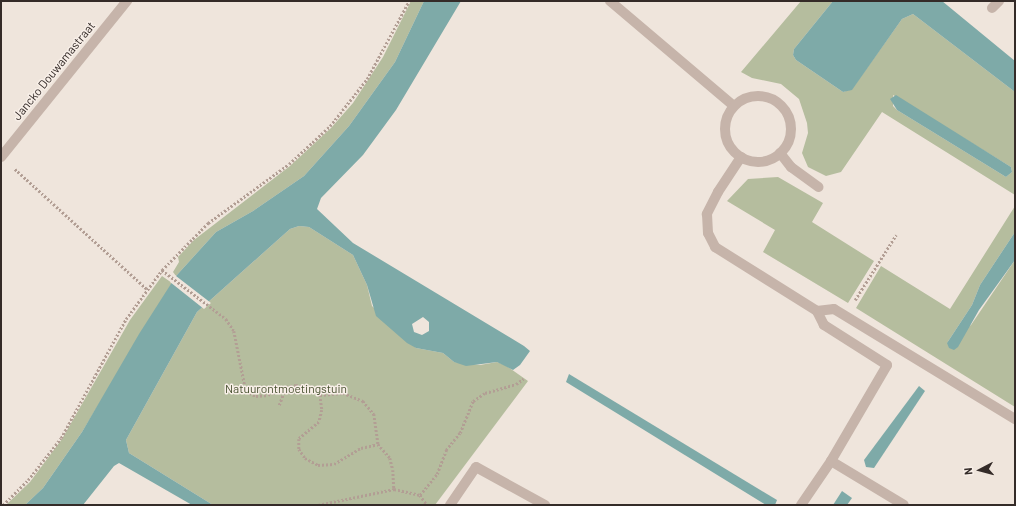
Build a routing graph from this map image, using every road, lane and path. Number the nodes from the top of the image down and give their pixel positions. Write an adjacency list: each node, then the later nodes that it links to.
1 (127, 1): 6 (street, Jancko Douwamastraat)
2 (409, 1): 10 (path)
3 (610, 1): 4 (street)
4 (734, 106): 5 (street); 7 (street)
5 (780, 153): 7 (street); 8 (street)
6 (1, 156): 11 (path)
7 (741, 157): 13 (street)
8 (819, 187)
9 (896, 234): 12 (path)
10 (162, 270): 11 (path); 15 (path)
11 (147, 289): 23 (path)
12 (852, 306)
13 (817, 311): 18 (street); 20 (street)
14 (523, 379): 22 (path)
15 (286, 387): 16 (path); 17 (path)
16 (320, 396): 19 (path); 19 (path)
17 (279, 405)
18 (1015, 419)
19 (378, 444): 21 (path)
20 (832, 461): 28 (street); 29 (street)
21 (394, 489): 22 (path); 24 (path)
22 (420, 495): 25 (path)
23 (3, 505)
24 (318, 505)
25 (427, 505)
26 (450, 505): 27 (street)
27 (545, 505)
28 (801, 505)
29 (904, 505)

